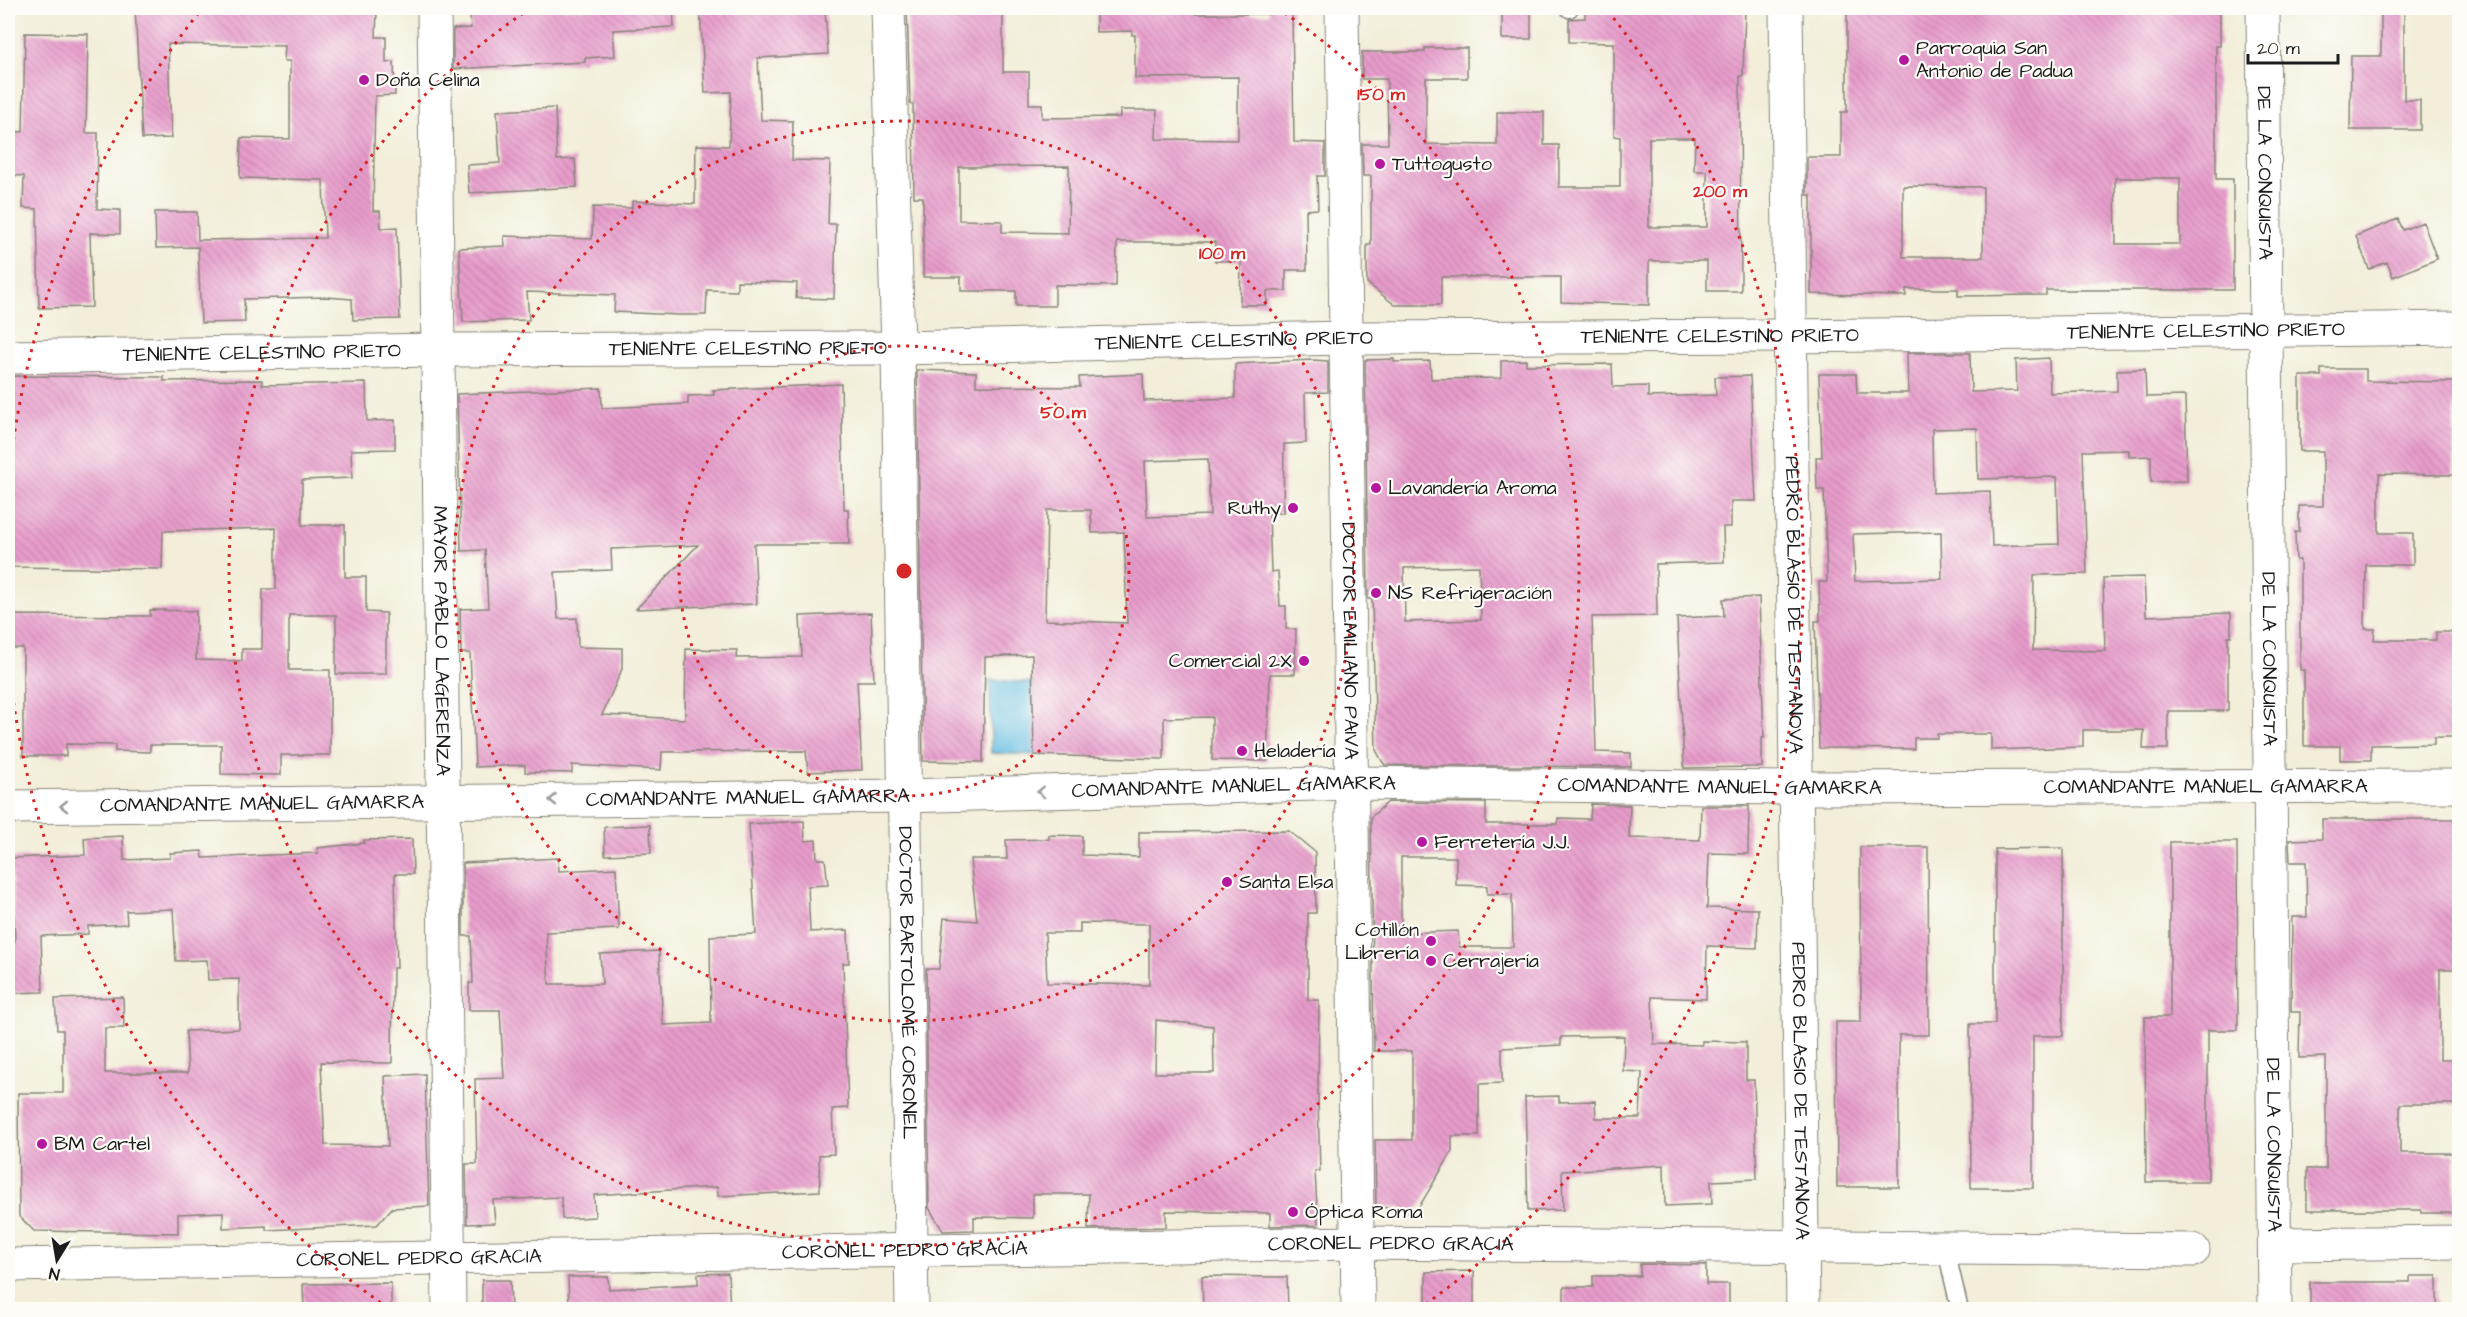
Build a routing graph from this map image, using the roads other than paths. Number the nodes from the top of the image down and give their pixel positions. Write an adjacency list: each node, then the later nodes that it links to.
1 (434, 8): 11 (street, MAYOR PABLO LAGERENZA)
2 (888, 8): 10 (street, DOCTOR BARTOLOMÉ CORONEL)
3 (1342, 8): 9 (street, DOCTOR EMILIANO PAIVA)
4 (1786, 8): 8 (street, PEDRO BLASIO DE TESTANOVA)
5 (2263, 8): 7 (street, DE LA CONQUISTA)
6 (2460, 328): 7 (street, TENIENTE CELESTINO PRIETO)
7 (2266, 330): 8 (street, TENIENTE CELESTINO PRIETO); 14 (street, DE LA CONQUISTA)
8 (1790, 336): 9 (street, TENIENTE CELESTINO PRIETO); 16 (street, PEDRO BLASIO DE TESTANOVA)
9 (1346, 338): 10 (street, TENIENTE CELESTINO PRIETO); 13 (street, DOCTOR EMILIANO PAIVA)
10 (898, 348): 11 (street, TENIENTE CELESTINO PRIETO); 17 (street, DOCTOR BARTOLOMÉ CORONEL)
11 (438, 350): 12 (street, TENIENTE CELESTINO PRIETO); 18 (street, MAYOR PABLO LAGERENZA)
12 (8, 357)
13 (1352, 783): 16 (street, COMANDANTE MANUEL GAMARRA); 17 (street, COMANDANTE MANUEL GAMARRA, one-way to 17); 21 (street, DOCTOR EMILIANO PAIVA)
14 (2271, 786): 15 (street, COMANDANTE MANUEL GAMARRA); 16 (street, COMANDANTE MANUEL GAMARRA); 22 (street, DE LA CONQUISTA)
15 (2460, 786)
16 (1796, 788): 23 (street, PEDRO BLASIO DE TESTANOVA)
17 (905, 796): 18 (street, COMANDANTE MANUEL GAMARRA, one-way to 18); 26 (street, DOCTOR BARTOLOMÉ CORONEL)
18 (443, 801): 19 (street, COMANDANTE MANUEL GAMARRA, one-way to 19); 27 (street, MAYOR PABLO LAGERENZA)
19 (8, 807)
20 (2460, 1242): 22 (street)
21 (1358, 1243): 23 (street, CORONEL PEDRO GRACIA); 26 (street, CORONEL PEDRO GRACIA); 31 (street, DOCTOR EMILIANO PAIVA)
22 (2276, 1244): 34 (street, DE LA CONQUISTA)
23 (1802, 1247): 24 (street, CORONEL PEDRO GRACIA); 32 (street, PEDRO BLASIO DE TESTANOVA)
24 (1946, 1250): 25 (street, CORONEL PEDRO GRACIA); 33 (lane)
25 (2193, 1250)
26 (911, 1251): 27 (street, CORONEL PEDRO GRACIA); 30 (street, DOCTOR BARTOLOMÉ CORONEL)
27 (448, 1258): 28 (street, CORONEL PEDRO GRACIA); 29 (street, MAYOR PABLO LAGERENZA)
28 (8, 1265)
29 (449, 1310)
30 (912, 1310)
31 (1358, 1310)
32 (1803, 1310)
33 (1960, 1310)
34 (2275, 1310)

